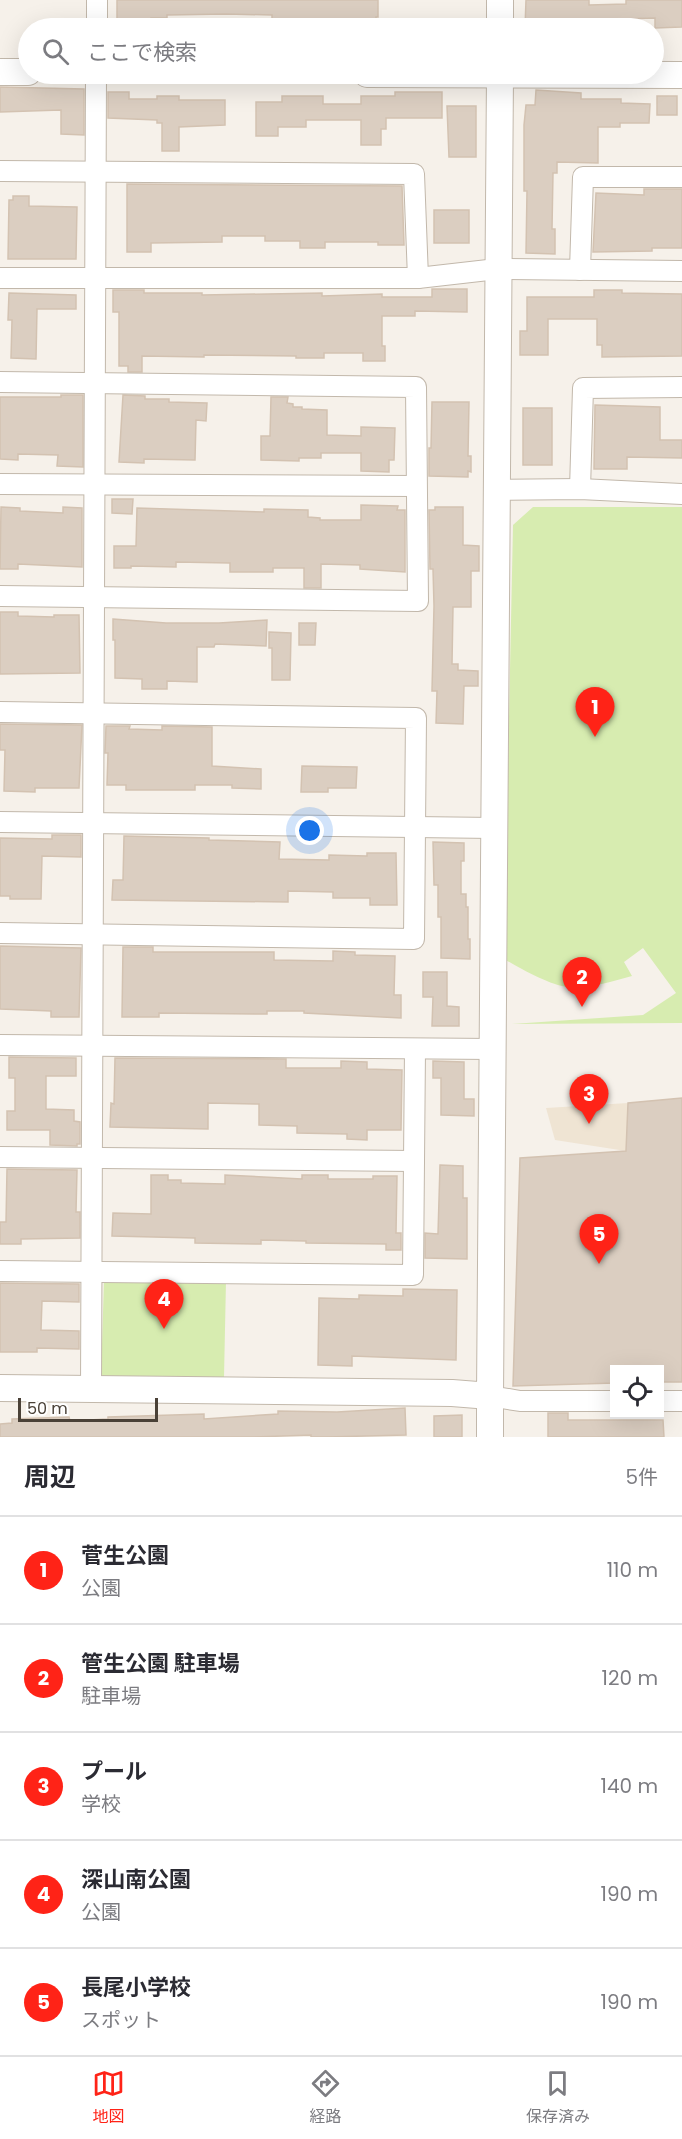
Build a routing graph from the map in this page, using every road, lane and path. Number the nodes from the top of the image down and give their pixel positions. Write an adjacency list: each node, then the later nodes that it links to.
1 (97, 0): 3 (street)
2 (500, 0): 4 (street)
3 (97, 18)
4 (500, 18)
5 (0, 72): 6 (street)
6 (18, 72)
7 (664, 75): 8 (street)
8 (682, 75)
9 (96, 84): 12 (street)
10 (500, 84): 14 (street)
11 (0, 171): 12 (street)
12 (96, 172): 18 (street); 19 (street)
13 (682, 177): 15 (street)
14 (497, 269): 15 (street); 18 (street); 27 (street)
15 (580, 270): 16 (street)
16 (682, 271)
17 (0, 278): 19 (street)
18 (418, 278): 19 (street)
19 (97, 279): 21 (street)
20 (0, 382): 21 (street)
21 (96, 383): 24 (street); 25 (street)
22 (682, 387): 26 (street)
23 (0, 484): 24 (street)
24 (96, 484): 25 (street); 30 (street)
25 (416, 486): 30 (street)
26 (580, 489): 27 (street); 28 (street)
27 (496, 490): 36 (street)
28 (682, 494)
29 (0, 596): 30 (street)
30 (95, 597): 32 (street)
31 (0, 712): 32 (street)
32 (94, 714): 34 (street); 35 (street)
33 (0, 822): 34 (street)
34 (94, 824): 35 (street); 38 (street)
35 (415, 827): 36 (street); 38 (street)
36 (494, 828): 42 (street)
37 (0, 933): 38 (street)
38 (93, 934): 40 (street)
39 (0, 1045): 40 (street)
40 (93, 1046): 41 (street); 44 (street)
41 (415, 1049): 42 (street); 45 (street)
42 (492, 1049): 50 (street)
43 (0, 1157): 44 (street)
44 (93, 1158): 45 (street); 47 (street)
45 (414, 1161): 47 (street)
46 (0, 1271): 47 (street)
47 (92, 1272): 49 (street)
48 (0, 1388): 49 (street)
49 (92, 1390): 50 (street)
50 (490, 1396): 51 (street); 54 (street)
51 (610, 1401)
52 (664, 1401): 53 (street)
53 (682, 1401)
54 (490, 1437)

